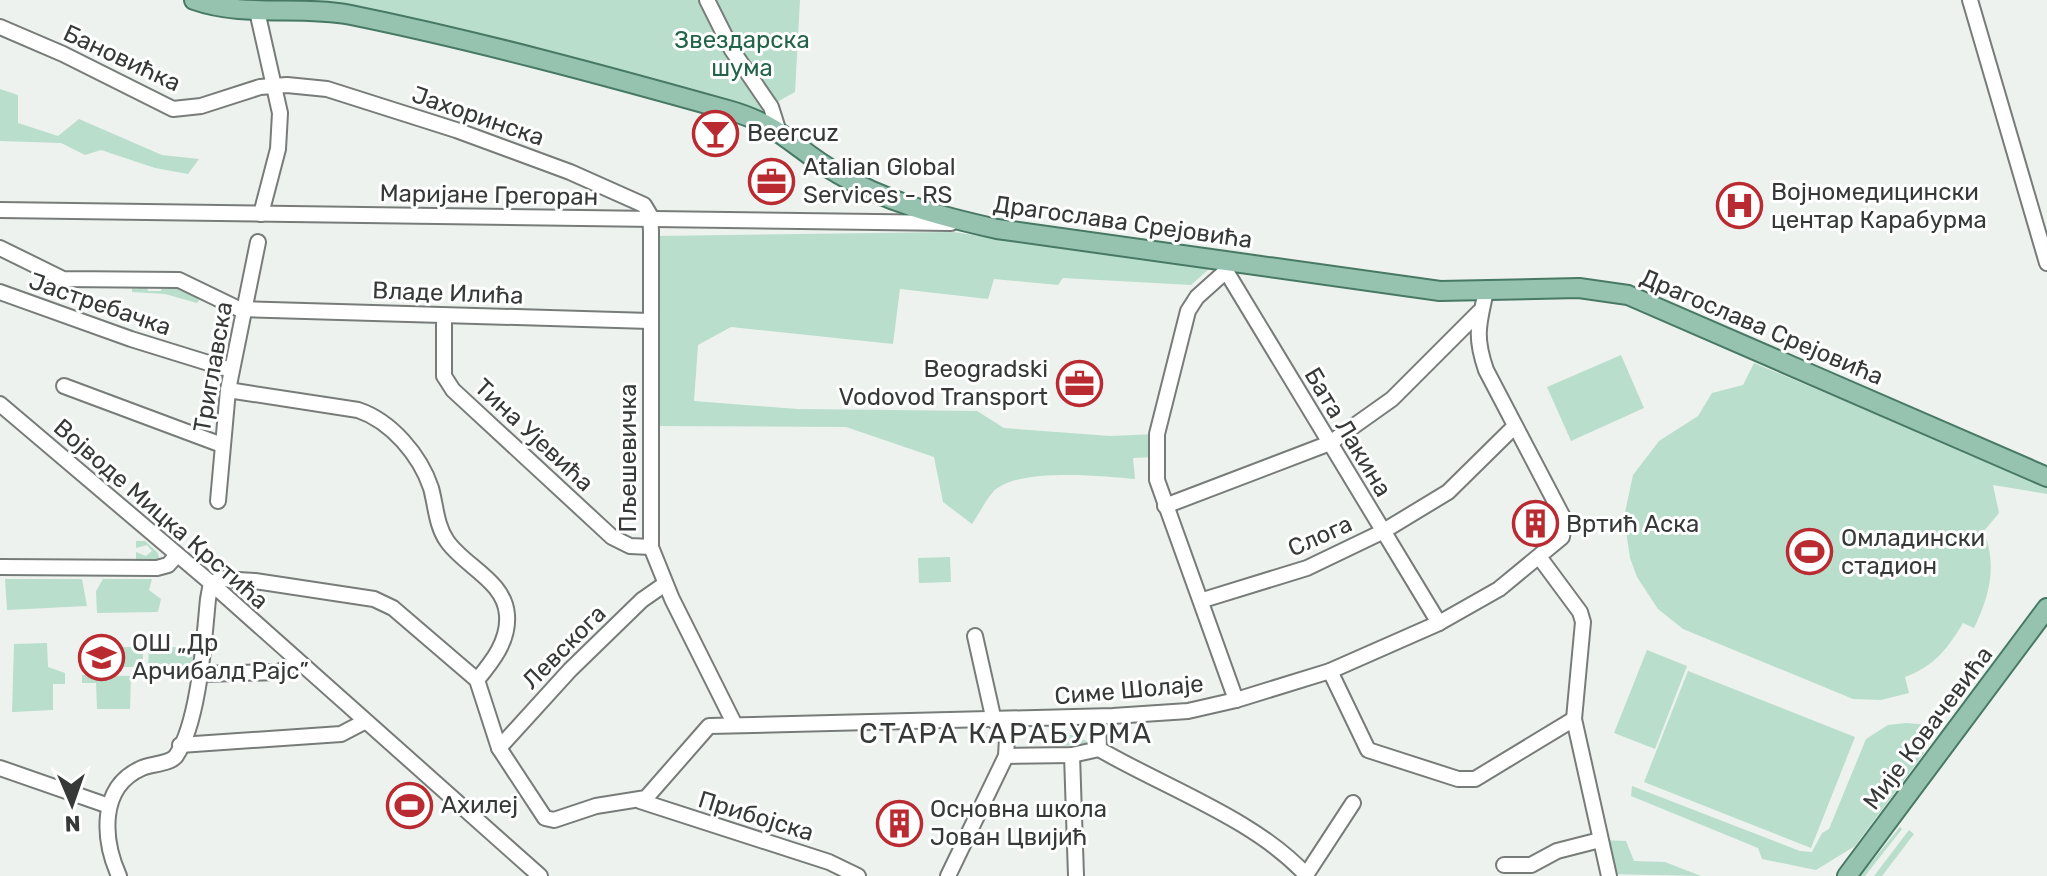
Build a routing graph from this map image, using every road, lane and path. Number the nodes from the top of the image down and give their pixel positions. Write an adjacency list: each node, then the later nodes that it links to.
1 (194, 0): 4 (main road, Драгослава Срејовића)
2 (707, 0): 7 (street)
3 (1970, 0): 14 (street)
4 (257, 11): 6 (street); 7 (main road, Драгослава Срејовића)
5 (0, 27): 6 (street, Бановићка)
6 (275, 85): 9 (street); 10 (street, Јахоринска)
7 (778, 129): 11 (main road, Драгослава Срејовића)
8 (0, 210): 9 (street, Маријане Грегоран)
9 (261, 214): 10 (street, Маријане Грегоран)
10 (651, 220): 11 (street, Маријане Грегоран); 21 (street, Пљешевичка)
11 (978, 225): 15 (main road, Драгослава Срејовића)
12 (258, 242): 18 (street, Триглавска)
13 (0, 248): 18 (street)
14 (2047, 263)
15 (1227, 266): 16 (main road, Драгослава Срејовића); 27 (street, Бата Лакина); 31 (street)
16 (1486, 291): 19 (street); 29 (main road, Драгослава Срејовића)
17 (0, 292): 22 (street, Јастребачка)
18 (245, 309): 20 (street, Владе Илића); 22 (street, Триглавска)
19 (1479, 311): 26 (street, Симе Шолаје); 27 (street)
20 (444, 316): 21 (street, Владе Илића); 33 (street, Тина Ујевића)
21 (650, 321): 33 (street, Пљешевичка)
22 (231, 370): 24 (street, Триглавска)
23 (64, 386): 28 (street)
24 (228, 390): 28 (street, Триглавска); 46 (street)
25 (0, 404): 34 (street, Војводе Мицка Крстића)
26 (1515, 426): 32 (street, Слога); 35 (street, Симе Шолаје)
27 (1330, 443): 31 (street); 32 (street, Бата Лакина)
28 (222, 445): 30 (street, Триглавска)
29 (2047, 477)
30 (218, 501)
31 (1165, 506): 39 (street)
32 (1382, 532): 39 (street, Слога); 41 (street, Бата Лакина)
33 (651, 547): 38 (street, Пљешевичка)
34 (177, 555): 36 (street); 37 (street, Војводе Мицка Крстића)
35 (1540, 558): 41 (street, Симе Шолаје); 49 (street)
36 (0, 567)
37 (211, 583): 43 (street, Војводе Мицка Крстића); 45 (street); 46 (street)
38 (665, 584): 52 (street, Пљешевичка); 54 (street, Левскога)
39 (1203, 600): 47 (street)
40 (2047, 608): 71 (main road, Мије Ковачевића)
41 (1439, 623): 44 (street, Симе Шолаје)
42 (975, 636): 50 (street)
43 (298, 662): 45 (street); 51 (street, Војводе Мицка Крстића)
44 (1330, 671): 47 (street, Симе Шолаје); 49 (street)
45 (200, 674): 53 (street)
46 (477, 680): 54 (street)
47 (1236, 700): 48 (street, Симе Шолаје)
48 (1098, 717): 50 (street, Симе Шолаје); 55 (street)
49 (1574, 719): 62 (street)
50 (1001, 721): 52 (street, Симе Шолаје); 57 (street)
51 (364, 722): 53 (street); 66 (street, Војводе Мицка Крстића)
52 (735, 725): 59 (street, Симе Шолаје)
53 (180, 745): 61 (street)
54 (499, 748): 59 (street)
55 (1099, 749): 56 (street); 64 (street)
56 (1072, 755): 57 (street); 69 (street)
57 (1006, 756): 68 (street)
58 (0, 768): 61 (street)
59 (640, 801): 67 (street, Прибојска)
60 (1353, 803): 64 (street)
61 (109, 806): 65 (street)
62 (1600, 840): 63 (street); 70 (street)
63 (1504, 865)
64 (1306, 875)
65 (119, 876)
66 (540, 876)
67 (858, 876)
68 (948, 876)
69 (1076, 876)
70 (1609, 876)
71 (1847, 876)

